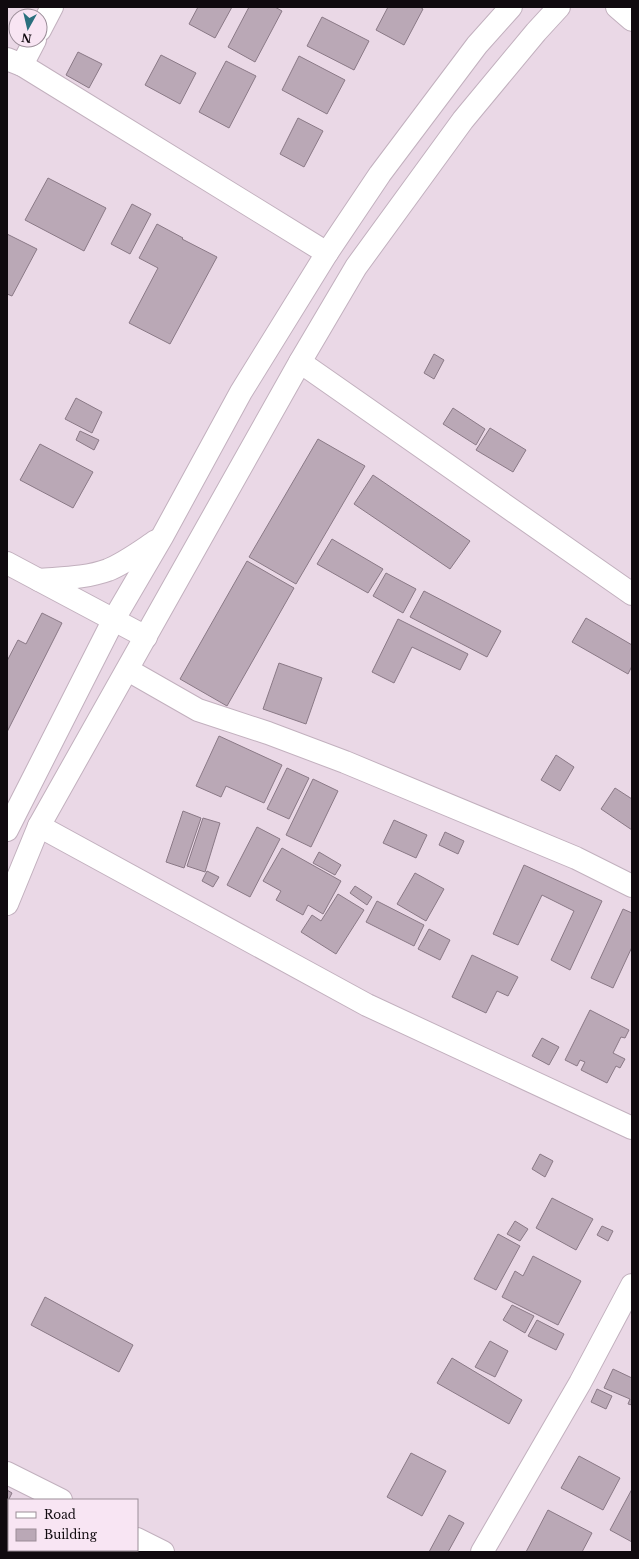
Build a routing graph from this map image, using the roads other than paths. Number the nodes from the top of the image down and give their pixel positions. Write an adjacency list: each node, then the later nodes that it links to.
1 (511, 7): 7 (street)
2 (559, 7): 8 (street)
3 (617, 7): 4 (street)
4 (632, 20)
5 (27, 48): 6 (street)
6 (14, 62): 7 (street)
7 (327, 253): 9 (street)
8 (300, 362): 12 (street); 14 (street)
9 (162, 537): 11 (street); 13 (street)
10 (7, 563): 11 (street)
11 (39, 580): 13 (street)
12 (632, 594)
13 (114, 619): 14 (street); 17 (street)
14 (146, 637): 15 (street)
15 (128, 670): 16 (street); 18 (street)
16 (39, 826): 19 (street); 20 (street)
17 (7, 830)
18 (632, 886)
19 (7, 904)
20 (632, 1128)
21 (632, 1285): 24 (street)
22 (7, 1473): 23 (street)
23 (59, 1499)
24 (482, 1552)

